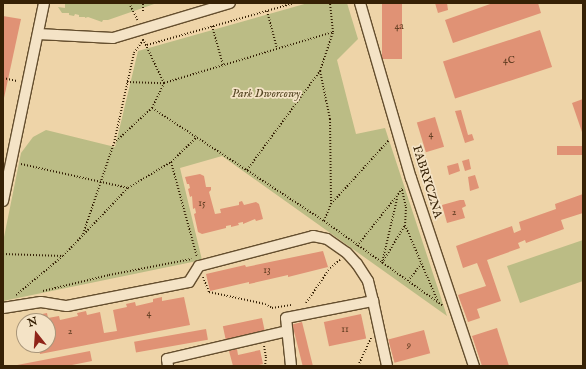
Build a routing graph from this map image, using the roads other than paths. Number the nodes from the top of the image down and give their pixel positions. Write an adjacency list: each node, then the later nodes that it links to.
1 (44, 3): 4 (street)
2 (230, 3): 4 (street)
3 (360, 3): 9 (street, FABRYCZNA)
4 (38, 34): 5 (street)
5 (3, 201)
6 (373, 301): 7 (street); 8 (street); 12 (street)
7 (3, 308)
8 (287, 331): 10 (street); 11 (street)
9 (471, 365)
10 (168, 366)
11 (291, 366)
12 (387, 366)

